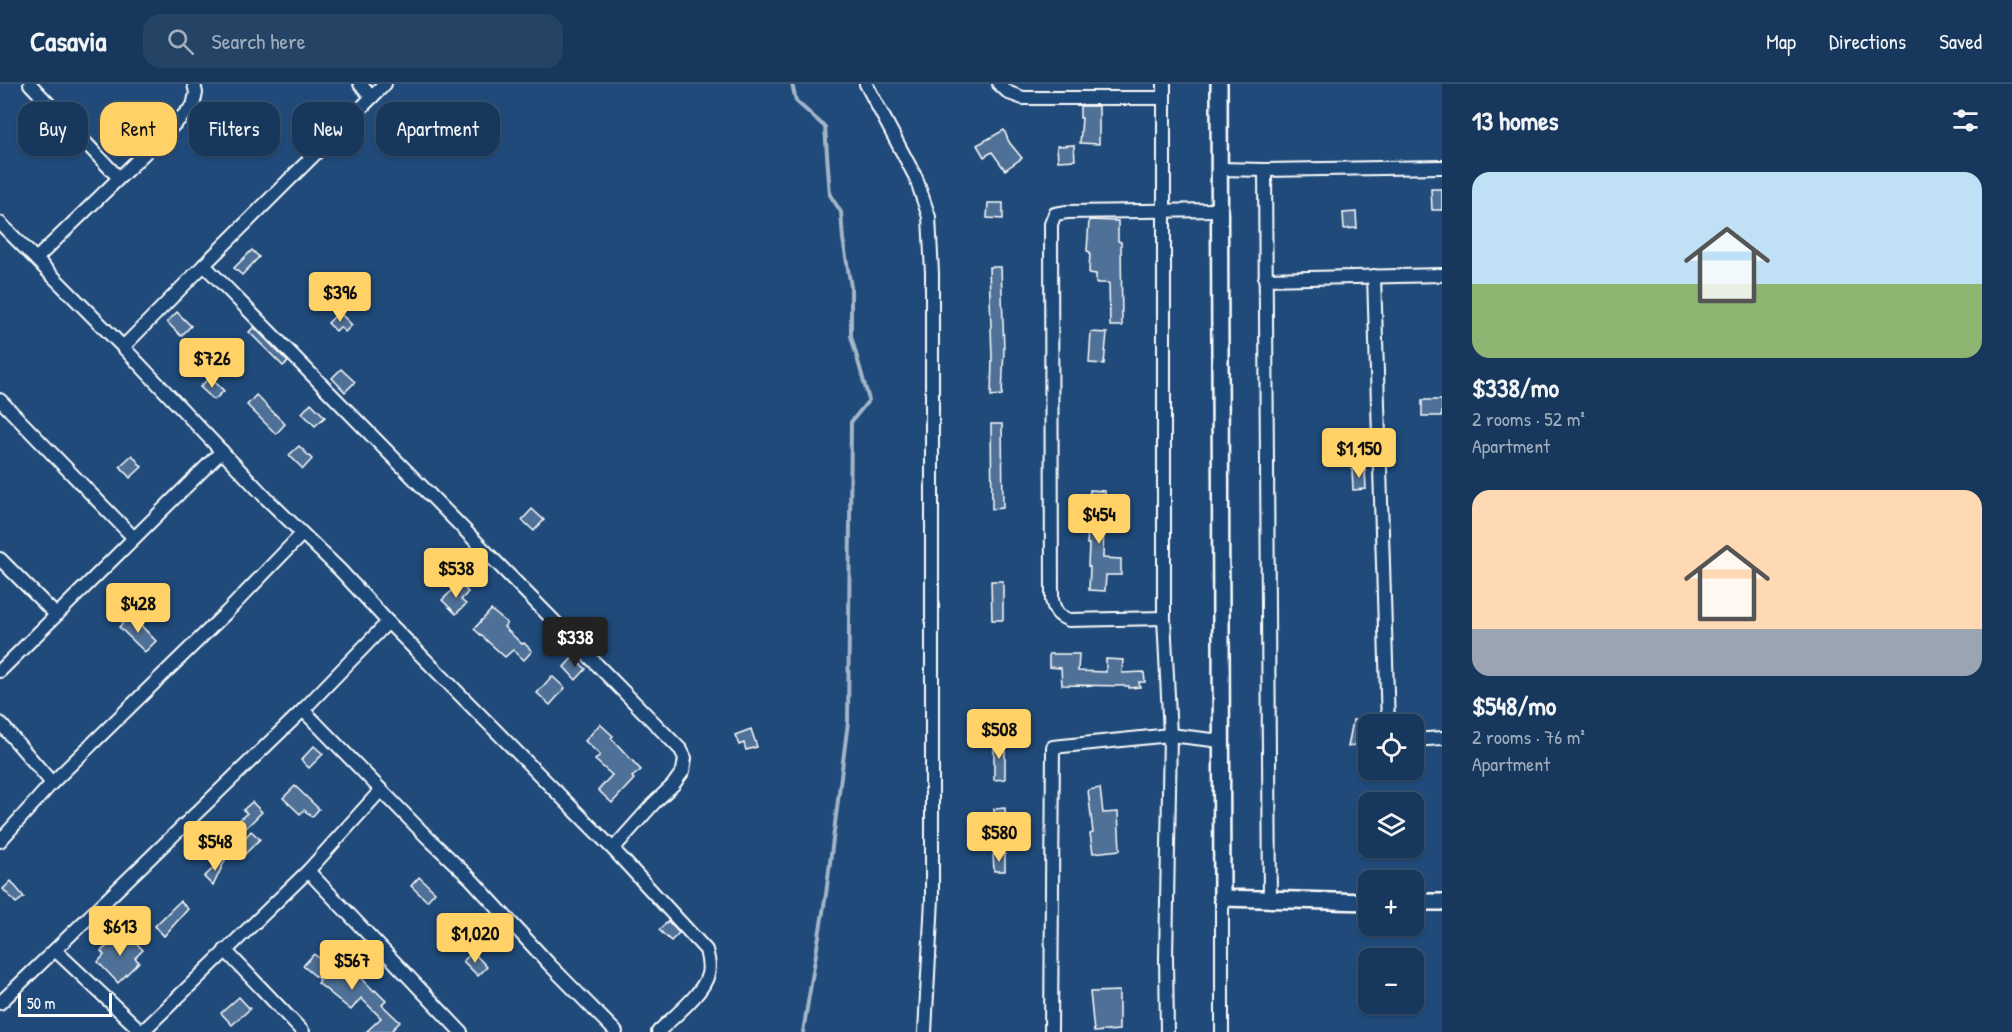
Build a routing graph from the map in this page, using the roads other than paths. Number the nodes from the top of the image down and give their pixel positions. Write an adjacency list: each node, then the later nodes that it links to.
1 (30, 84): 14 (street)
2 (194, 84): 14 (street)
3 (360, 84): 9 (street)
4 (385, 84): 9 (street)
5 (866, 84): 58 (street)
6 (999, 84): 10 (street)
7 (1164, 84): 10 (street)
8 (1220, 84): 12 (street)
9 (372, 97): 19 (street)
10 (1164, 98): 15 (street)
11 (1442, 167): 13 (street)
12 (1220, 169): 13 (street); 16 (street)
13 (1265, 170): 22 (street)
14 (118, 177): 18 (street)
15 (1165, 210): 16 (street); 30 (street); 30 (street)
16 (1219, 210): 39 (street)
17 (0, 223): 18 (street)
18 (37, 258): 23 (street)
19 (204, 265): 23 (street); 43 (street)
20 (1442, 275): 21 (street)
21 (1374, 276): 22 (street); 34 (street)
22 (1265, 279): 46 (street)
23 (123, 347): 25 (street)
24 (0, 400): 27 (street)
25 (222, 451): 26 (street); 27 (street)
26 (302, 534): 31 (street); 40 (street)
27 (134, 538): 29 (street)
28 (0, 559): 29 (street)
29 (56, 615): 32 (street)
30 (1164, 618): 36 (street)
31 (388, 622): 33 (street); 43 (street)
32 (0, 671)
33 (303, 711): 41 (street); 51 (street)
34 (1388, 714)
35 (0, 723): 40 (street)
36 (1170, 735): 39 (street); 59 (street); 60 (street)
37 (1442, 738): 38 (street)
38 (1424, 739)
39 (1221, 741): 45 (street)
40 (52, 783): 42 (street)
41 (381, 790): 44 (street); 56 (street)
42 (0, 841)
43 (613, 849): 57 (street)
44 (308, 871): 50 (street); 55 (street)
45 (1222, 898): 46 (street); 61 (street)
46 (1270, 901): 47 (street)
47 (1358, 902)
48 (1424, 902): 49 (street)
49 (1442, 902)
50 (225, 950): 53 (street); 54 (street)
51 (56, 951): 52 (street); 53 (street)
52 (0, 1003)
53 (142, 1032)
54 (303, 1032)
55 (461, 1032)
56 (616, 1032)
57 (658, 1032)
58 (925, 1032)
59 (1051, 1032)
60 (1167, 1032)
61 (1222, 1032)

